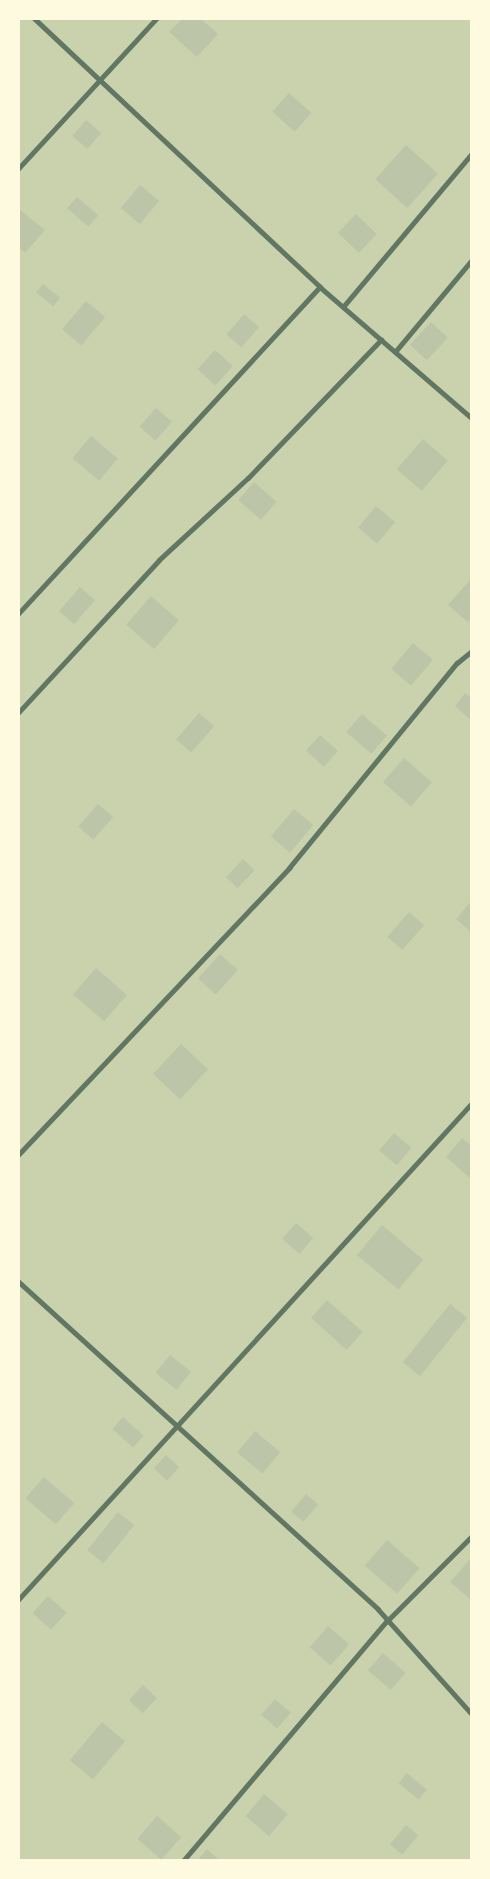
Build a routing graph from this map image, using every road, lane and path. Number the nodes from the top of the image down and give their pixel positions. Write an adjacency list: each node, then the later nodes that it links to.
1 (34, 18): 3 (lane)
2 (157, 18): 3 (lane)
3 (101, 79): 5 (lane); 7 (lane)
4 (472, 153): 8 (lane)
5 (18, 169)
6 (472, 260): 10 (lane)
7 (320, 287): 8 (lane); 12 (lane)
8 (343, 307): 9 (lane)
9 (381, 340): 10 (lane); 14 (lane)
10 (395, 352): 11 (lane)
11 (472, 418)
12 (18, 614)
13 (472, 651): 16 (lane)
14 (18, 713)
15 (472, 1103): 18 (lane)
16 (18, 1155)
17 (18, 1281): 18 (lane)
18 (176, 1424): 20 (lane); 21 (lane)
19 (472, 1536): 21 (lane)
20 (18, 1600)
21 (386, 1622): 22 (lane); 23 (lane)
22 (472, 1714)
23 (183, 1861)

